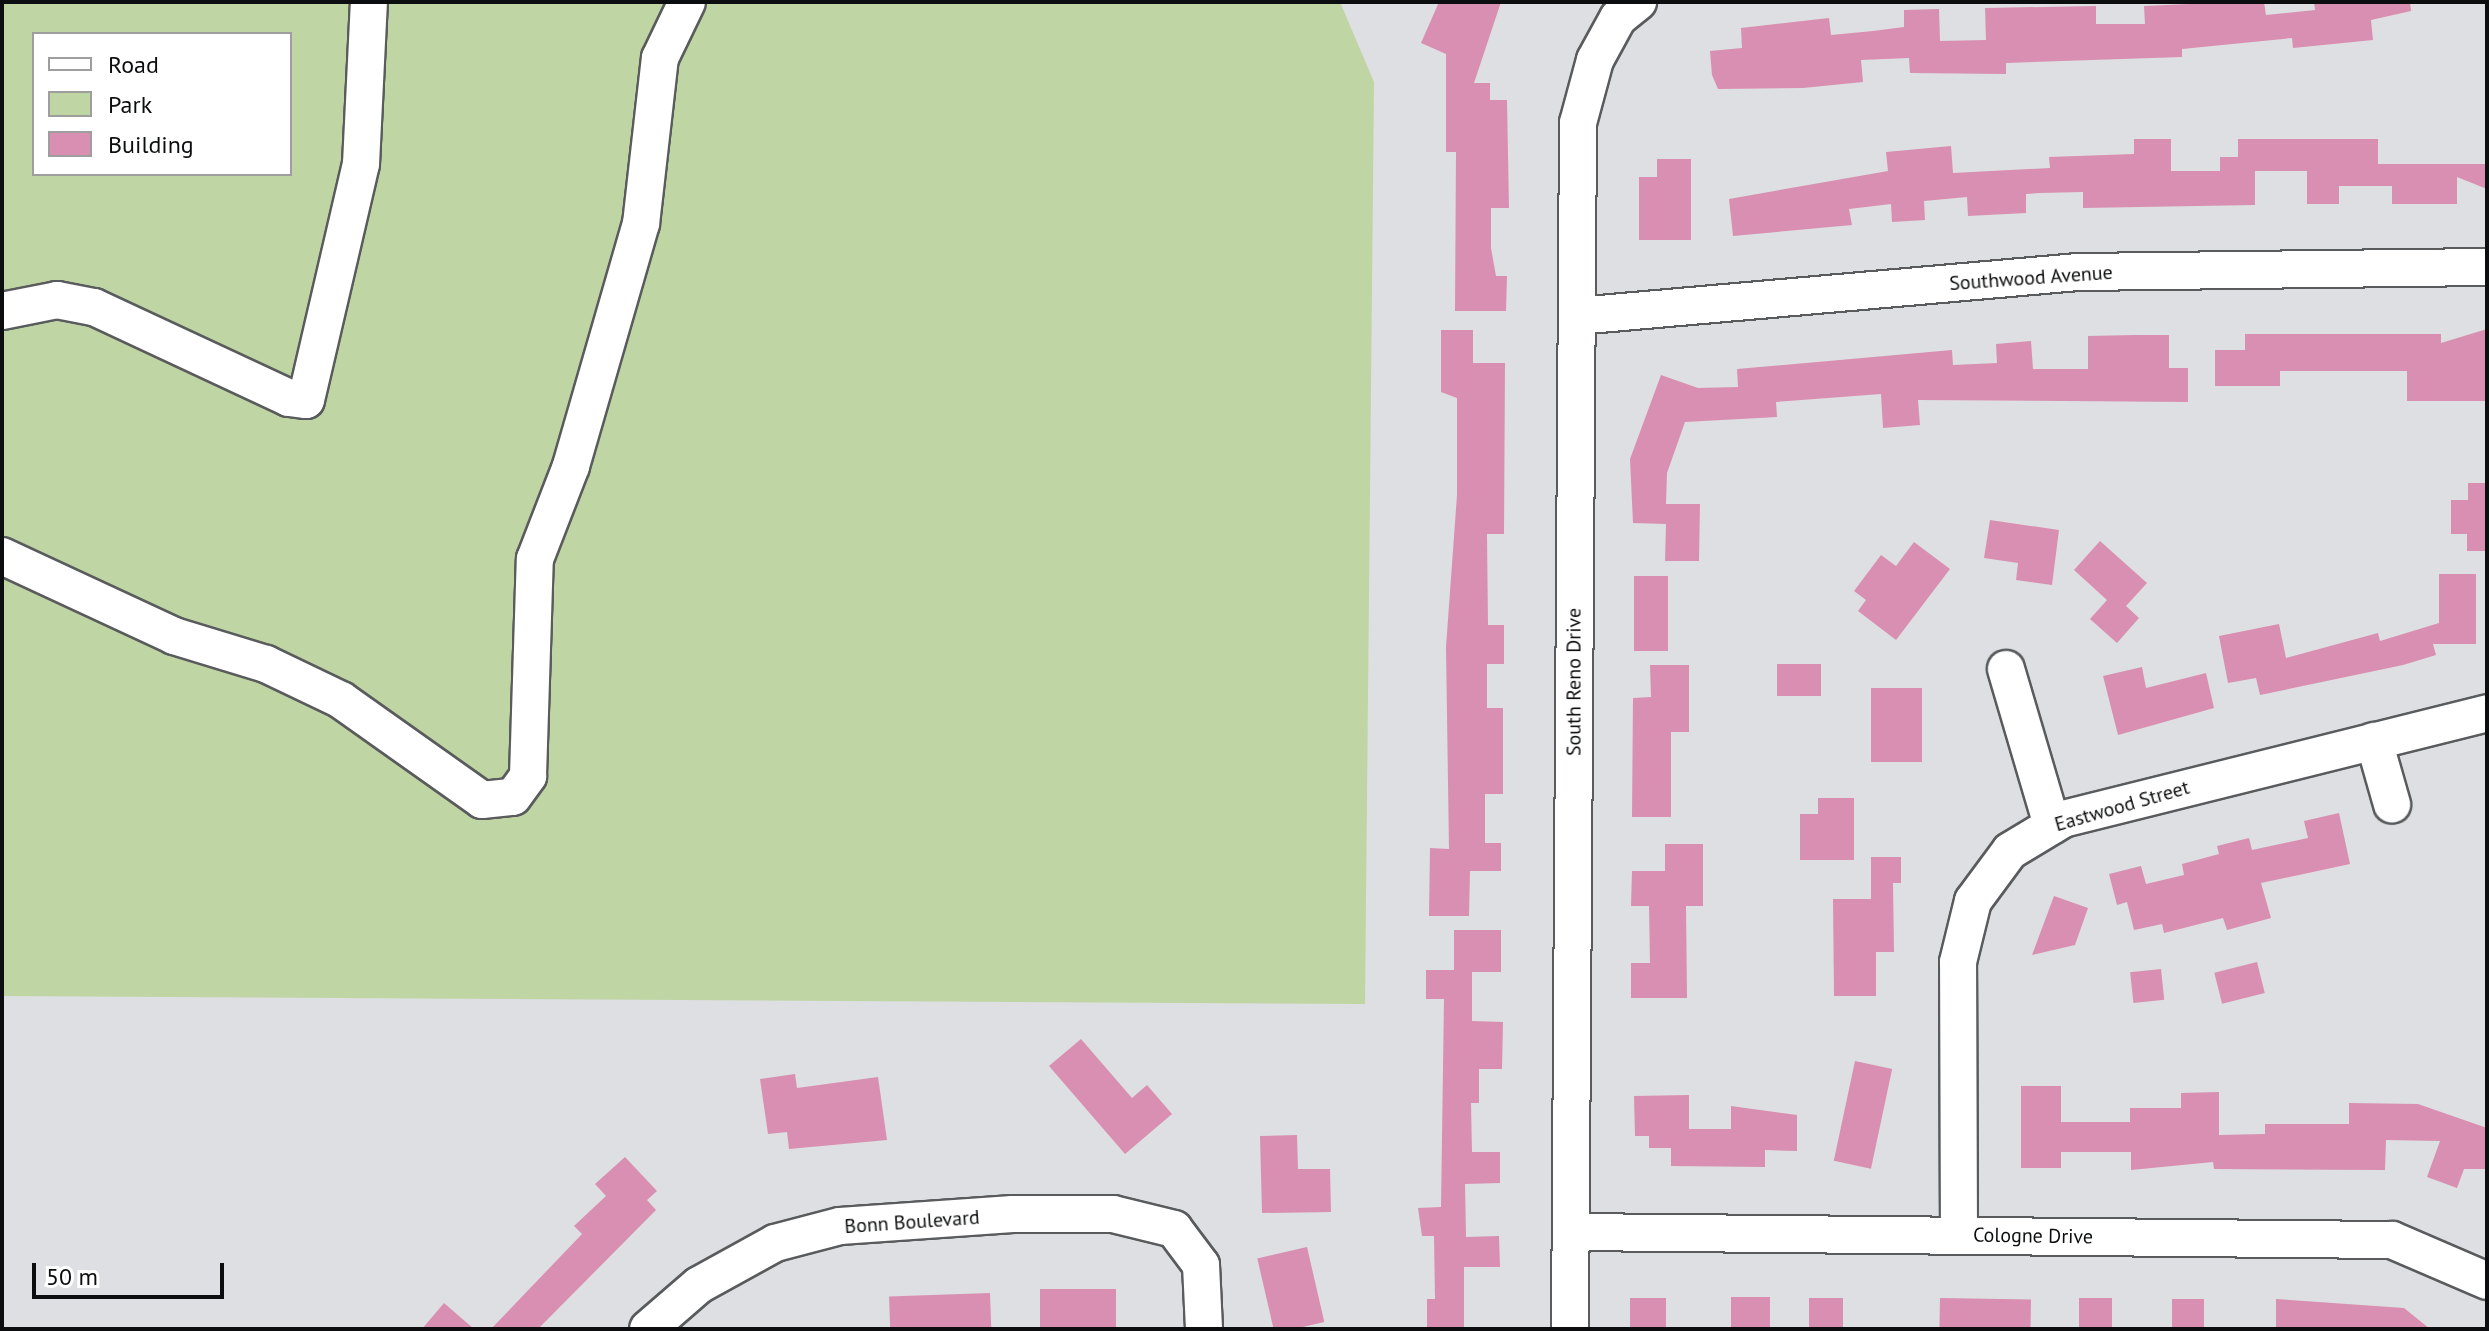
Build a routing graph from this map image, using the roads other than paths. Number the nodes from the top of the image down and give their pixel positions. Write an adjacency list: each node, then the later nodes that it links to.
1 (369, 2): 5 (street)
2 (687, 2): 7 (street)
3 (1638, 2): 6 (street, South Reno Drive)
4 (2487, 267): 6 (street, Southwood Avenue)
5 (2, 311)
6 (1577, 316): 13 (street, South Reno Drive)
7 (2, 556)
8 (2006, 669): 12 (street)
9 (2487, 713): 10 (street, Eastwood Street)
10 (2374, 741): 11 (street); 12 (street, Eastwood Street)
11 (2392, 804)
12 (2052, 825): 14 (street, Eastwood Street)
13 (1571, 1232): 14 (street, Cologne Drive); 18 (street, South Reno Drive)
14 (1959, 1236): 15 (street, Cologne Drive)
15 (2487, 1281)
16 (648, 1329): 17 (street, Bonn Boulevard)
17 (1204, 1329)
18 (1570, 1329)

